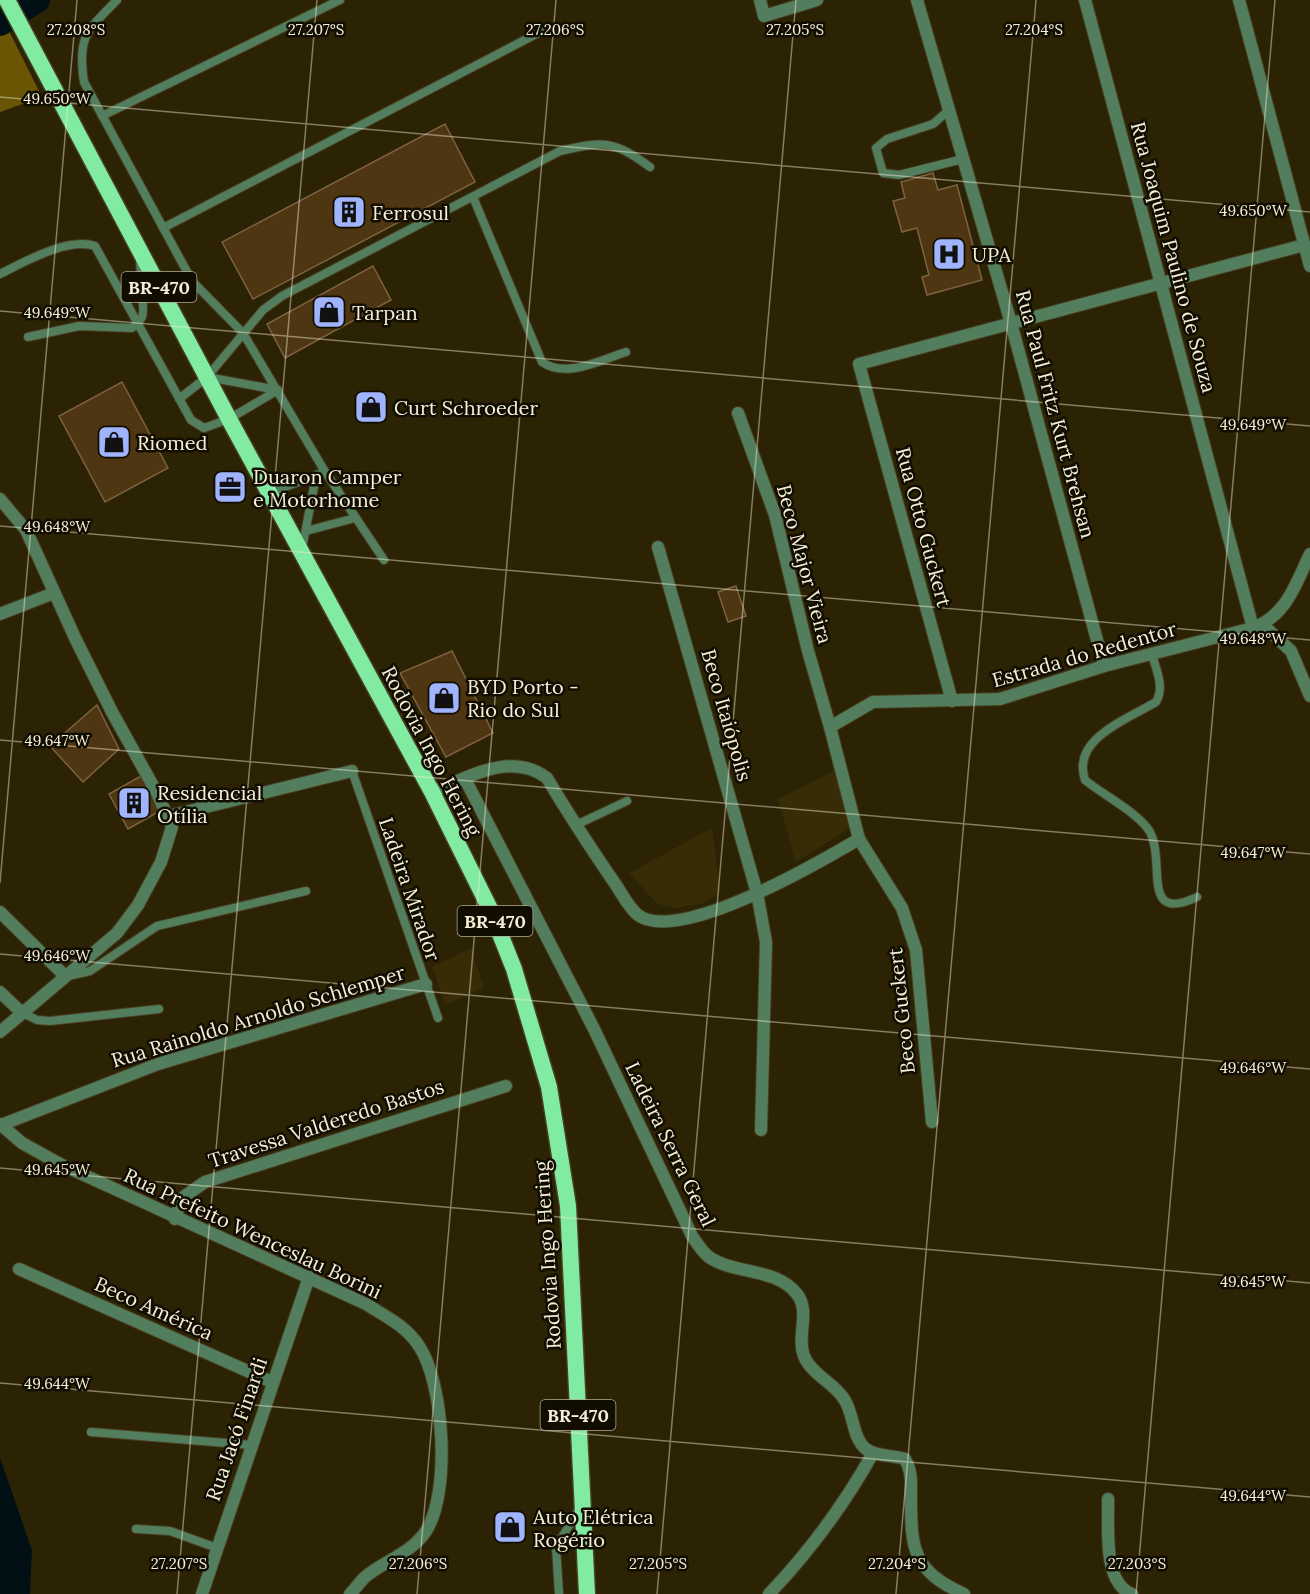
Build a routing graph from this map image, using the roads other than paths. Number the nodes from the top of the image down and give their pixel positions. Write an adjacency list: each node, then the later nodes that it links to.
1 (7, 0): 17 (highway, Rodovia Ingo Hering / BR-470)
2 (117, 0): 11 (lane)
3 (340, 0): 11 (lane)
4 (760, 0): 5 (street)
5 (817, 0)
6 (917, 0): 10 (street, Rua Paul Fritz Kurt Brehsan)
7 (1085, 0): 20 (street, Rua Joaquim Paulino de Souza)
8 (1239, 0): 16 (street)
9 (542, 31): 15 (lane)
10 (949, 110): 12 (street, Rua Paul Fritz Kurt Brehsan); 12 (lane)
11 (102, 116): 15 (lane)
12 (963, 159): 22 (street, Rua Paul Fritz Kurt Brehsan)
13 (650, 167): 14 (lane)
14 (472, 197): 23 (lane); 25 (lane)
15 (163, 228): 23 (lane)
16 (1304, 245): 18 (street); 20 (street)
17 (140, 252): 21 (lane); 26 (highway, Rodovia Ingo Hering / BR-470)
18 (1310, 266)
19 (0, 274): 21 (lane)
20 (1161, 283): 22 (street); 42 (street, Rua Joaquim Paulino de Souza)
21 (138, 322): 24 (lane); 28 (lane)
22 (1011, 323): 44 (street, Rua Paul Fritz Kurt Brehsan); 46 (street, Rua Otto Guckert)
23 (243, 333): 26 (lane); 27 (lane)
24 (28, 337)
25 (626, 352)
26 (207, 377): 27 (lane); 28 (lane); 30 (highway, Rodovia Ingo Hering / BR-470)
27 (278, 390): 30 (lane); 31 (lane)
28 (179, 399): 30 (lane)
29 (738, 413): 47 (street, Beco Major Vieira)
30 (229, 419): 32 (highway, Rodovia Ingo Hering / BR-470)
31 (320, 473): 32 (lane); 34 (lane); 35 (lane)
32 (269, 493): 37 (highway, Rodovia Ingo Hering / BR-470)
33 (0, 499): 40 (street)
34 (355, 518): 35 (lane); 39 (lane)
35 (306, 531): 37 (lane)
36 (658, 547): 56 (street, Beco Itaiópolis)
37 (301, 553): 50 (highway, Rodovia Ingo Hering / BR-470)
38 (1310, 554): 42 (street, Estrada do Redentor)
39 (384, 560)
40 (54, 593): 41 (street); 52 (street)
41 (0, 614)
42 (1258, 626): 43 (street, Estrada do Redentor); 45 (street)
43 (1152, 654): 44 (street, Estrada do Redentor); 57 (lane)
44 (1104, 666): 46 (street, Estrada do Redentor)
45 (1310, 696)
46 (952, 701): 47 (street, Estrada do Redentor)
47 (830, 727): 54 (street)
48 (352, 771): 52 (street); 60 (lane, Ladeira Mirador)
49 (465, 779): 50 (street); 53 (street); 76 (street, Ladeira Serra Geral)
50 (432, 792): 78 (highway, Rodovia Ingo Hering / BR-470)
51 (627, 801): 53 (lane)
52 (169, 816): 59 (street)
53 (576, 825): 56 (street)
54 (858, 838): 56 (street); 67 (street, Beco Guckert)
55 (306, 891): 59 (lane)
56 (758, 893): 69 (street, Beco Itaiópolis)
57 (1197, 897)
58 (0, 912): 59 (street)
59 (65, 976): 63 (street)
60 (426, 984): 64 (lane, Ladeira Mirador); 68 (street, Rua Rainoldo Arnoldo Schlemper)
61 (0, 992): 63 (street)
62 (159, 1009): 63 (lane)
63 (21, 1012): 65 (street)
64 (438, 1018)
65 (0, 1032)
66 (506, 1086): 70 (street, Travessa Valderedo Bastos)
67 (932, 1122)
68 (1, 1125): 70 (street, Rua Prefeito Wenceslau Borini)
69 (761, 1130)
70 (175, 1219): 72 (street, Rua Prefeito Wenceslau Borini)
71 (19, 1269): 73 (street, Beco América)
72 (309, 1277): 73 (street, Rua Jacó Finardi); 82 (street, Rua Prefeito Wenceslau Borini)
73 (272, 1382): 75 (street, Rua Jacó Finardi)
74 (91, 1432): 75 (lane)
75 (251, 1445): 80 (street, Rua Jacó Finardi)
76 (873, 1453): 85 (street); 86 (street)
77 (1108, 1498): 87 (street)
78 (582, 1503): 83 (lane); 84 (highway, Rodovia Ingo Hering / BR-470)
79 (136, 1529): 80 (lane)
80 (217, 1548): 81 (street, Rua Jacó Finardi)
81 (202, 1594)
82 (350, 1594)
83 (559, 1594)
84 (587, 1594)
85 (769, 1594)
86 (964, 1594)
87 (1132, 1594)

